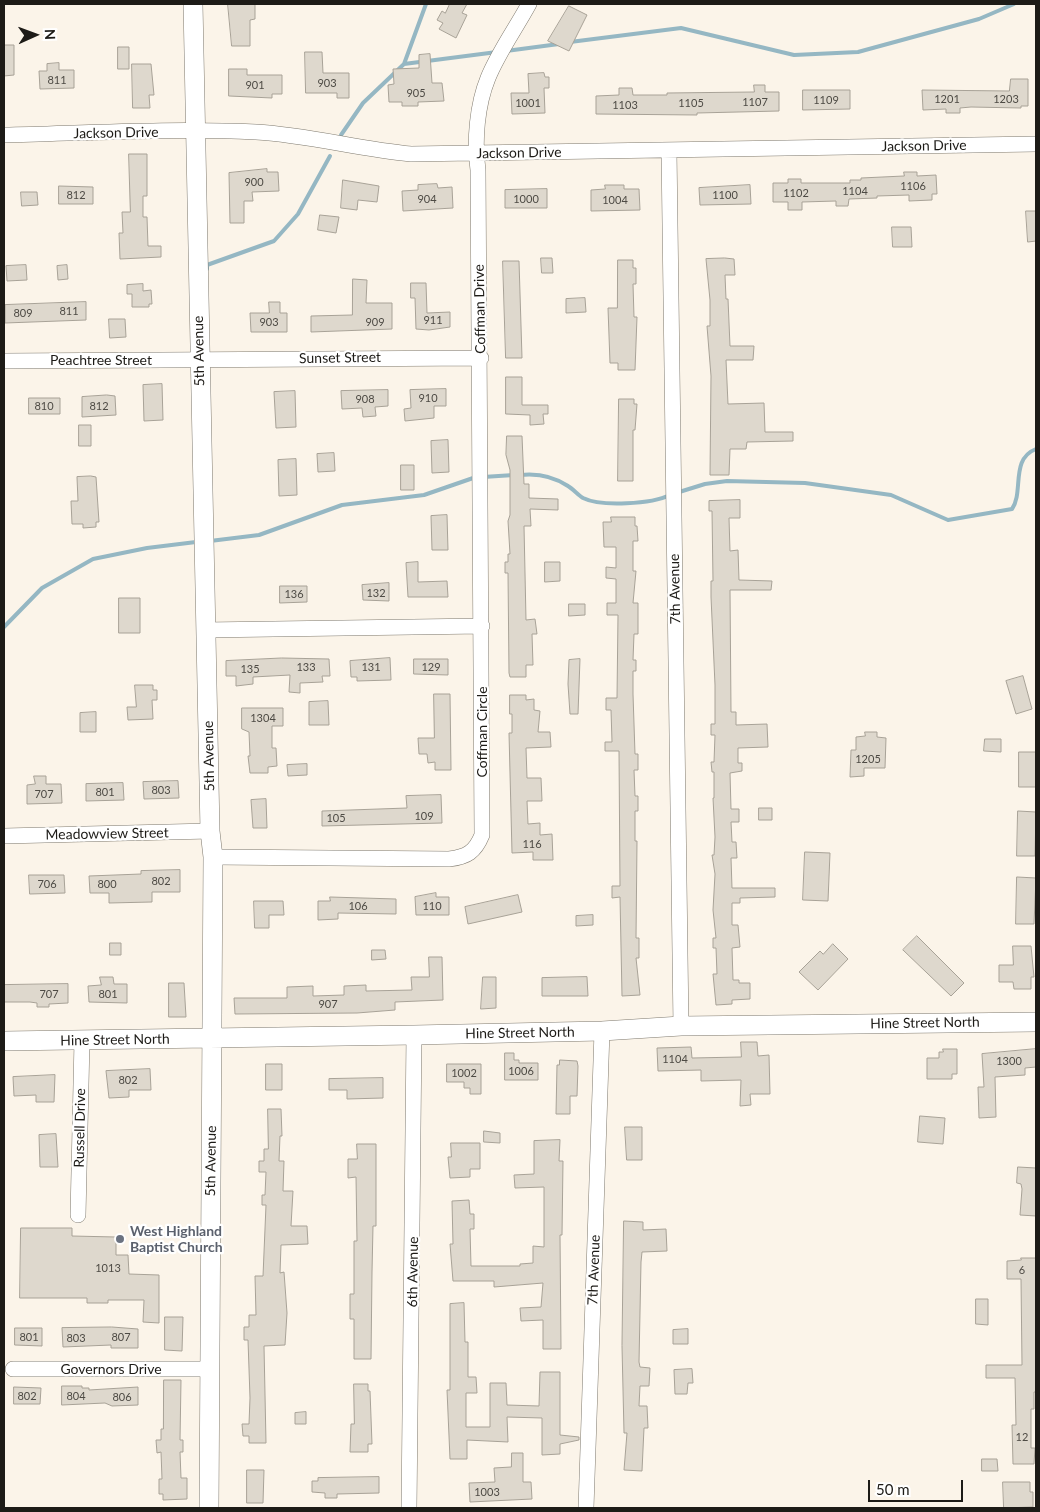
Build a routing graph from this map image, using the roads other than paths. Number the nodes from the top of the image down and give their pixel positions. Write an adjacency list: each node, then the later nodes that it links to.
1 (193, 4): 3 (street, 5th Avenue)
2 (529, 4): 7 (street, Coffman Drive)
3 (196, 131): 4 (street, Jackson Drive); 7 (street, Jackson Drive); 10 (street, 5th Avenue)
4 (4, 135)
5 (1036, 144): 6 (street, Jackson Drive)
6 (669, 151): 7 (street, Jackson Drive); 17 (street, 7th Avenue)
7 (475, 154): 8 (street, Coffman Drive)
8 (481, 358): 10 (street, Sunset Street); 11 (street, Coffman Drive)
9 (4, 360): 10 (street, Peachtree Street)
10 (199, 360): 12 (street, 5th Avenue)
11 (482, 626): 12 (street); 15 (street, Coffman Circle)
12 (205, 630): 13 (street, 5th Avenue)
13 (210, 831): 14 (street, Meadowview Street); 15 (street, 5th Avenue)
14 (4, 836)
15 (213, 857): 20 (street, 5th Avenue)
16 (1036, 1022): 17 (street, Hine Street North)
17 (681, 1026): 18 (street, Hine Street North)
18 (602, 1031): 19 (street, Hine Street North); 28 (street, 7th Avenue)
19 (414, 1035): 20 (street, Hine Street North); 27 (street, 6th Avenue)
20 (212, 1038): 21 (street, Hine Street North); 25 (street, 5th Avenue)
21 (82, 1040): 22 (street, Hine Street North); 23 (street, Russell Drive)
22 (4, 1041)
23 (78, 1215)
24 (13, 1369): 25 (street, Governors Drive)
25 (209, 1369): 26 (street, 5th Avenue)
26 (209, 1508)
27 (409, 1508)
28 (586, 1508)

